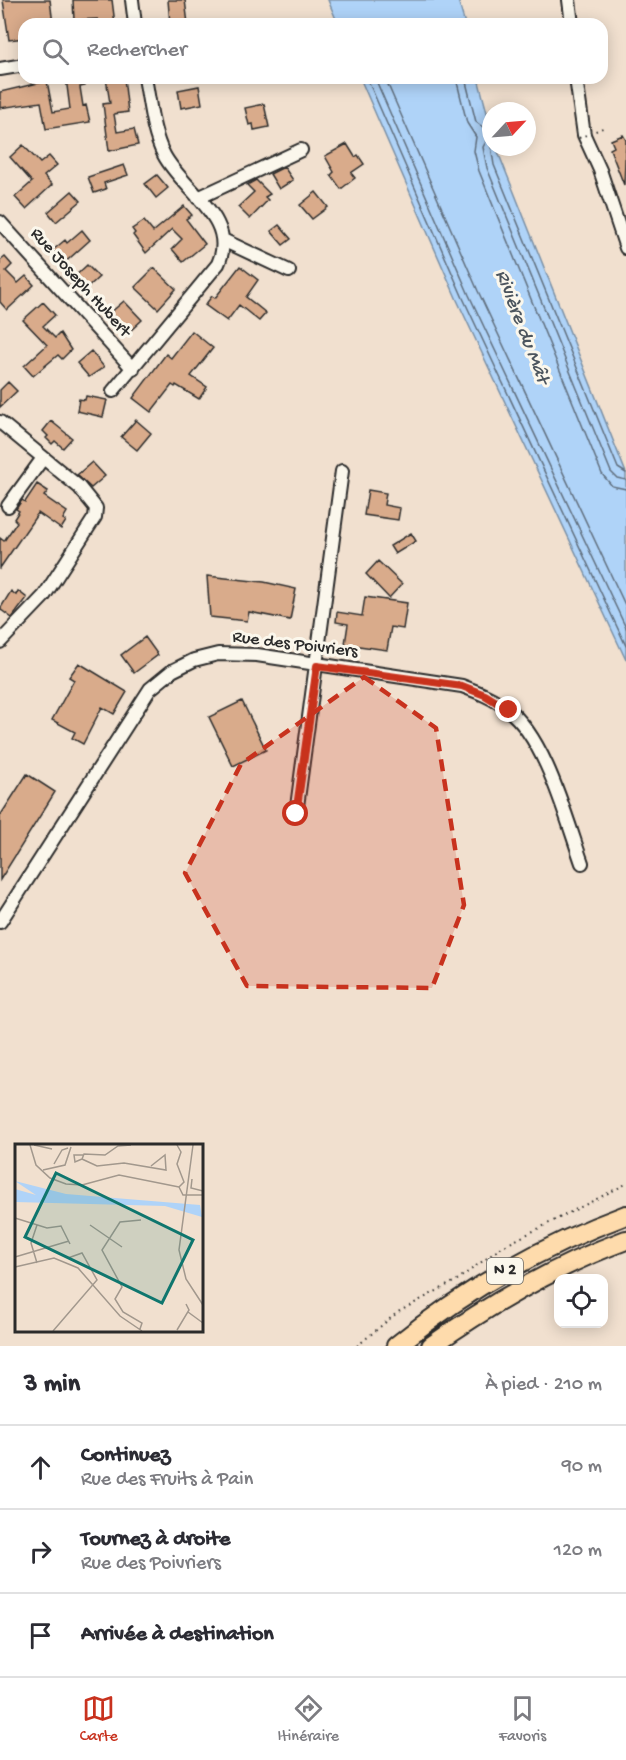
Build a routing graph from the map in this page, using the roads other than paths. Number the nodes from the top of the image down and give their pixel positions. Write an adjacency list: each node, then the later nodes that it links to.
1 (132, 0): 3 (street)
2 (569, 0): 4 (street)
3 (134, 18)
4 (571, 18)
5 (18, 66): 6 (street)
6 (0, 69)
7 (146, 84): 10 (street)
8 (577, 84): 13 (street)
9 (301, 150): 10 (street)
10 (198, 198): 12 (street)
11 (0, 222): 15 (street, Rue Joseph Hubert)
12 (225, 242): 14 (street); 15 (street)
13 (626, 248)
14 (289, 271)
15 (133, 369): 16 (street)
16 (113, 391)
17 (0, 422): 18 (street)
18 (43, 458): 20 (street); 21 (street)
19 (342, 471): 22 (street)
20 (8, 506)
21 (0, 642)
22 (317, 666): 23 (street); 24 (street, Rue des Poivriers); 25 (street, Rue des Poivriers)
23 (296, 814)
24 (582, 862)
25 (0, 922)
26 (626, 1215): 28 (highway, N 2)
27 (626, 1240): 29 (highway, N 2)
28 (396, 1346)
29 (431, 1346)

